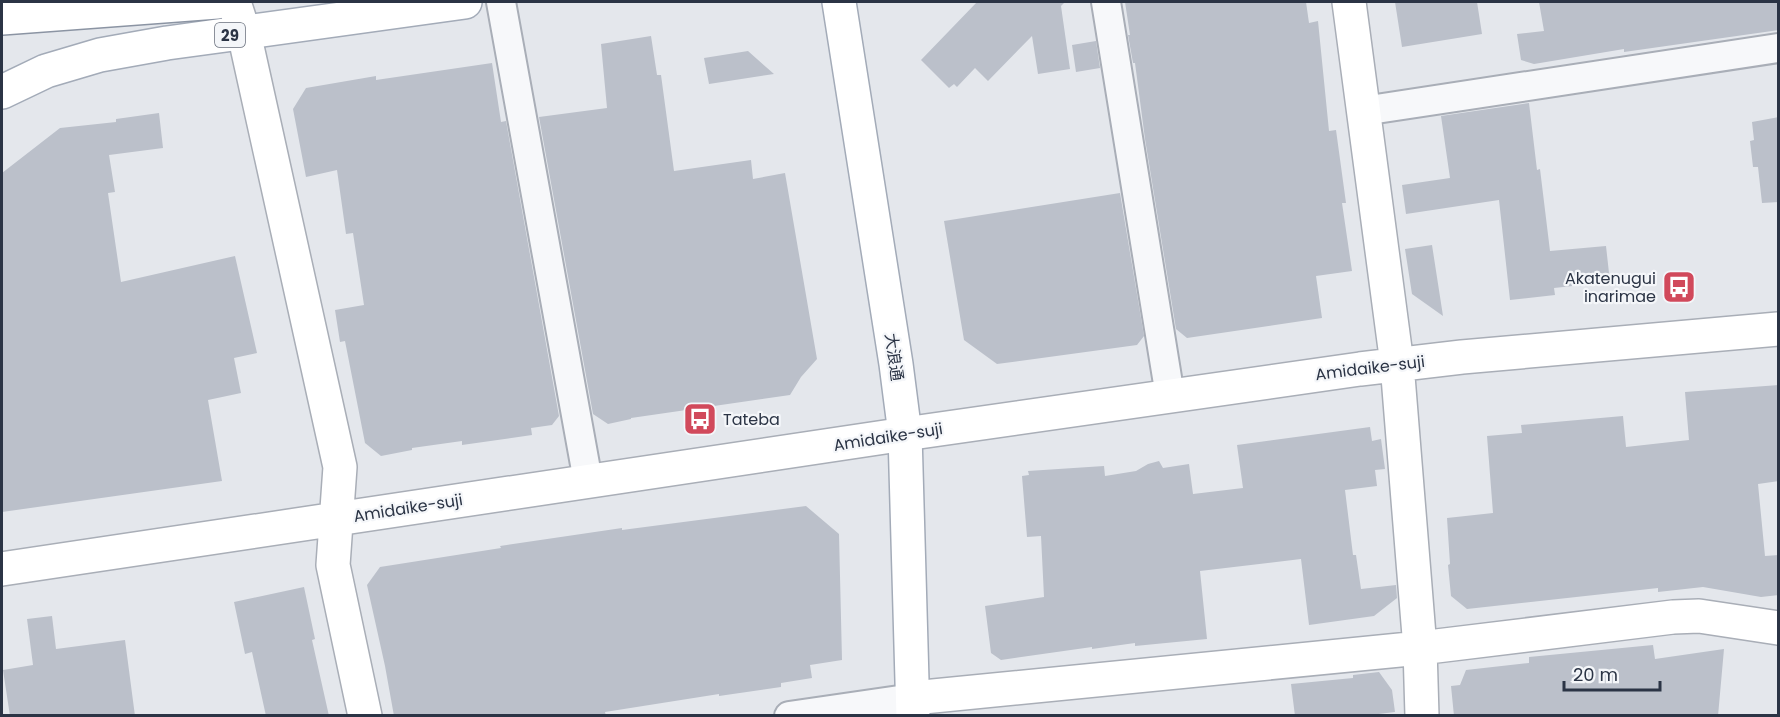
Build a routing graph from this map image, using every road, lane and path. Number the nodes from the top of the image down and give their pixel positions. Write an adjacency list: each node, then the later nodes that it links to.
1 (23, 2): 9 (main road)
2 (217, 2): 10 (main road)
3 (234, 2): 11 (main road)
4 (465, 2): 11 (main road, 29)
5 (501, 2): 19 (street)
6 (839, 2): 18 (main road, 大浪通)
7 (1106, 2): 17 (street)
8 (1349, 2): 14 (main road)
9 (2, 13)
10 (2, 18)
11 (244, 33): 13 (main road, 29); 20 (main road)
12 (1779, 48): 14 (street)
13 (2, 92)
14 (1363, 111): 16 (main road)
15 (1779, 329): 16 (main road, Amidaike-suji)
16 (1397, 364): 17 (main road, Amidaike-suji); 23 (main road)
17 (1170, 396): 18 (main road, Amidaike-suji)
18 (905, 434): 19 (main road, Amidaike-suji); 24 (main road, 大浪通)
19 (588, 481): 20 (main road, Amidaike-suji)
20 (336, 519): 21 (main road, Amidaike-suji); 25 (main road)
21 (2, 569)
22 (1779, 628): 23 (main road)
23 (1420, 648): 24 (main road); 27 (main road)
24 (913, 706): 26 (street)
25 (365, 716)
26 (789, 716)
27 (1422, 716)

